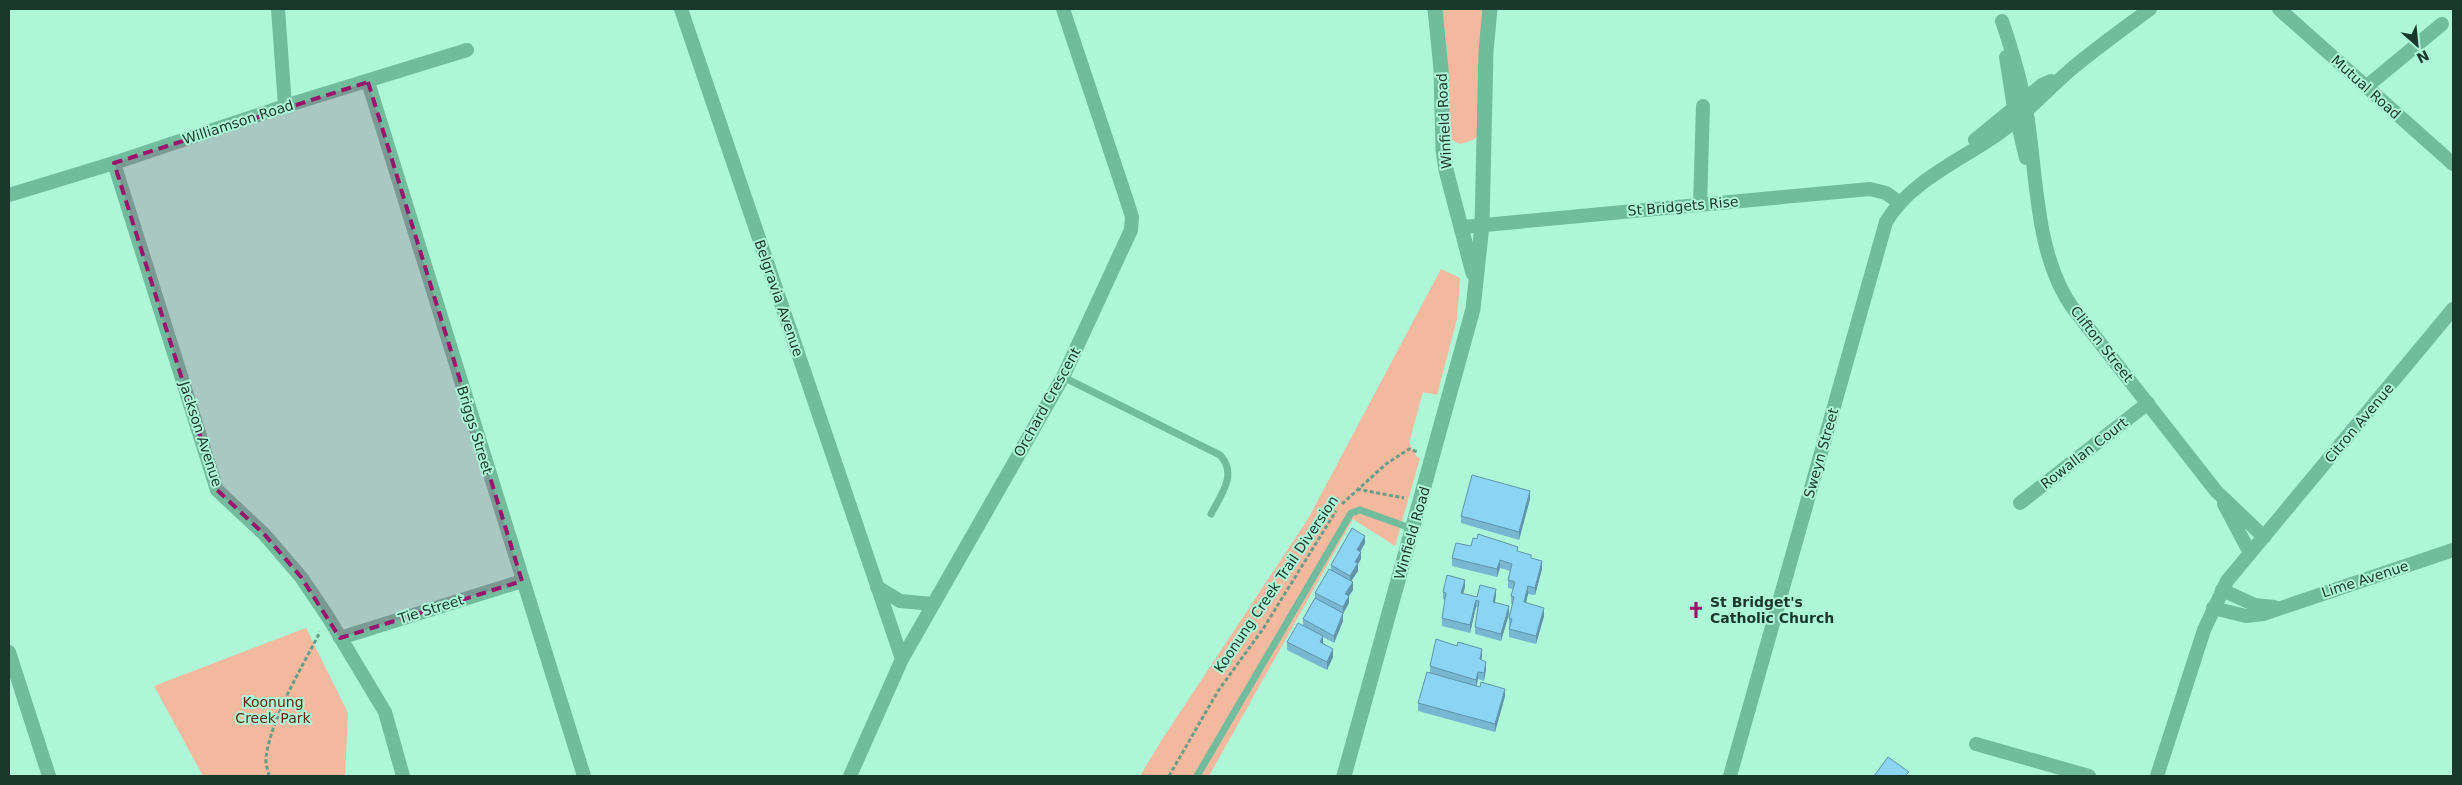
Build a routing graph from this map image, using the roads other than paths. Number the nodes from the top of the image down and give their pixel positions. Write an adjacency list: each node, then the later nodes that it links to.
1 (278, 9): 13 (street)
2 (681, 9): 35 (street, Belgravia Avenue)
3 (1063, 9): 25 (street, Orchard Crescent)
4 (1435, 9): 22 (street, Winfield Road)
5 (1490, 9): 21 (street, Winfield Road)
6 (2150, 9): 15 (street, Sweyn Street)
7 (2279, 9): 12 (street, Mutual Road)
8 (2001, 15): 15 (street, Clifton Street)
9 (2442, 24): 12 (street)
10 (467, 50): 11 (street, Williamson Road)
11 (368, 82): 13 (street, Williamson Road); 34 (street, Briggs Street)
12 (2366, 87): 17 (street, Mutual Road)
13 (285, 106): 16 (street, Williamson Road)
14 (1703, 106): 20 (street)
15 (2020, 110): 19 (street, Sweyn Street); 26 (street, Clifton Street)
16 (114, 163): 18 (street, Williamson Road); 40 (street, Jackson Avenue)
17 (2453, 164)
18 (9, 194)
19 (1900, 203): 20 (street, St Bridgets Rise); 50 (street, Sweyn Street)
20 (1700, 205): 21 (street, St Bridgets Rise)
21 (1482, 225): 22 (street, St Bridgets Rise); 23 (street, Winfield Road)
22 (1462, 228): 23 (street, Winfield Road)
23 (1476, 289): 30 (street, Winfield Road)
24 (2453, 309): 31 (street, Citron Avenue)
25 (1063, 377): 29 (lane); 37 (street, Orchard Crescent)
26 (2148, 403): 27 (street, Clifton Street); 28 (street, Rowallan Court)
27 (2216, 491): 31 (street, Clifton Street); 33 (street, Clifton Street)
28 (2020, 503)
29 (1211, 514)
30 (1413, 529): 48 (lane); 49 (street, Winfield Road)
31 (2264, 537): 33 (street)
32 (2453, 550): 39 (street, Lime Avenue)
33 (2250, 553): 36 (street)
34 (522, 582): 40 (street, Tie Street); 46 (street, Briggs Street)
35 (877, 587): 37 (street); 42 (street, Belgravia Avenue)
36 (2222, 590): 38 (street); 39 (street, Lime Avenue)
37 (933, 604): 42 (street, Orchard Crescent)
38 (2214, 608): 39 (street, Lime Avenue); 52 (street)
39 (2278, 608)
40 (340, 638): 45 (street, Jackson Avenue)
41 (9, 652): 44 (street)
42 (902, 659): 47 (street, Orchard Crescent)
43 (1976, 744): 51 (street)
44 (49, 776)
45 (403, 776)
46 (584, 776)
47 (850, 776)
48 (1197, 776)
49 (1344, 776)
50 (1730, 776)
51 (2089, 776)
52 (2157, 776)

